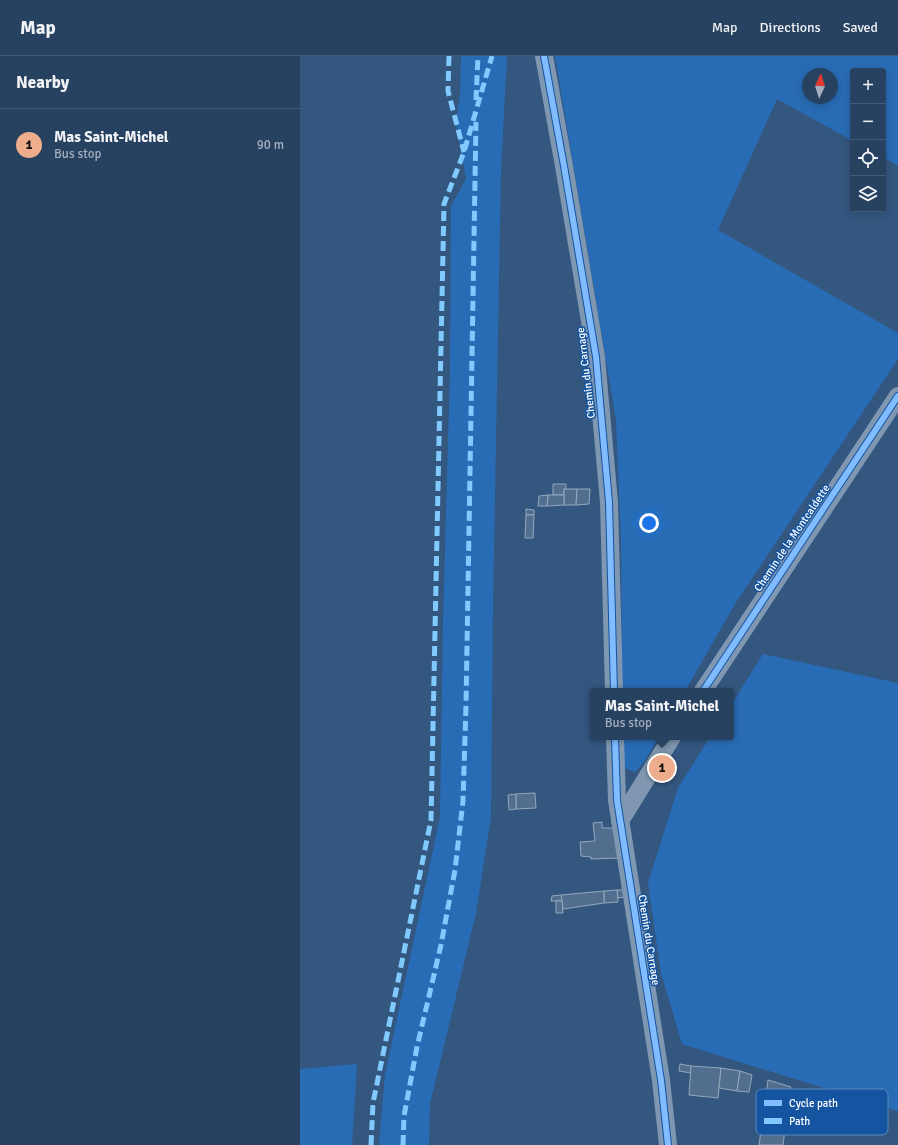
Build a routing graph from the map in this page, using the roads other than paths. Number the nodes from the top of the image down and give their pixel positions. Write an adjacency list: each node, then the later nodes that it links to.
1 (544, 56): 3 (street, Chemin du Carnage)
2 (898, 396): 4 (street, Chemin de la Montcaldette)
3 (614, 688)
4 (705, 688)
5 (615, 740): 7 (street, Chemin du Carnage)
6 (670, 740): 7 (street)
7 (620, 821): 8 (street, Chemin du Carnage)
8 (668, 1145)

